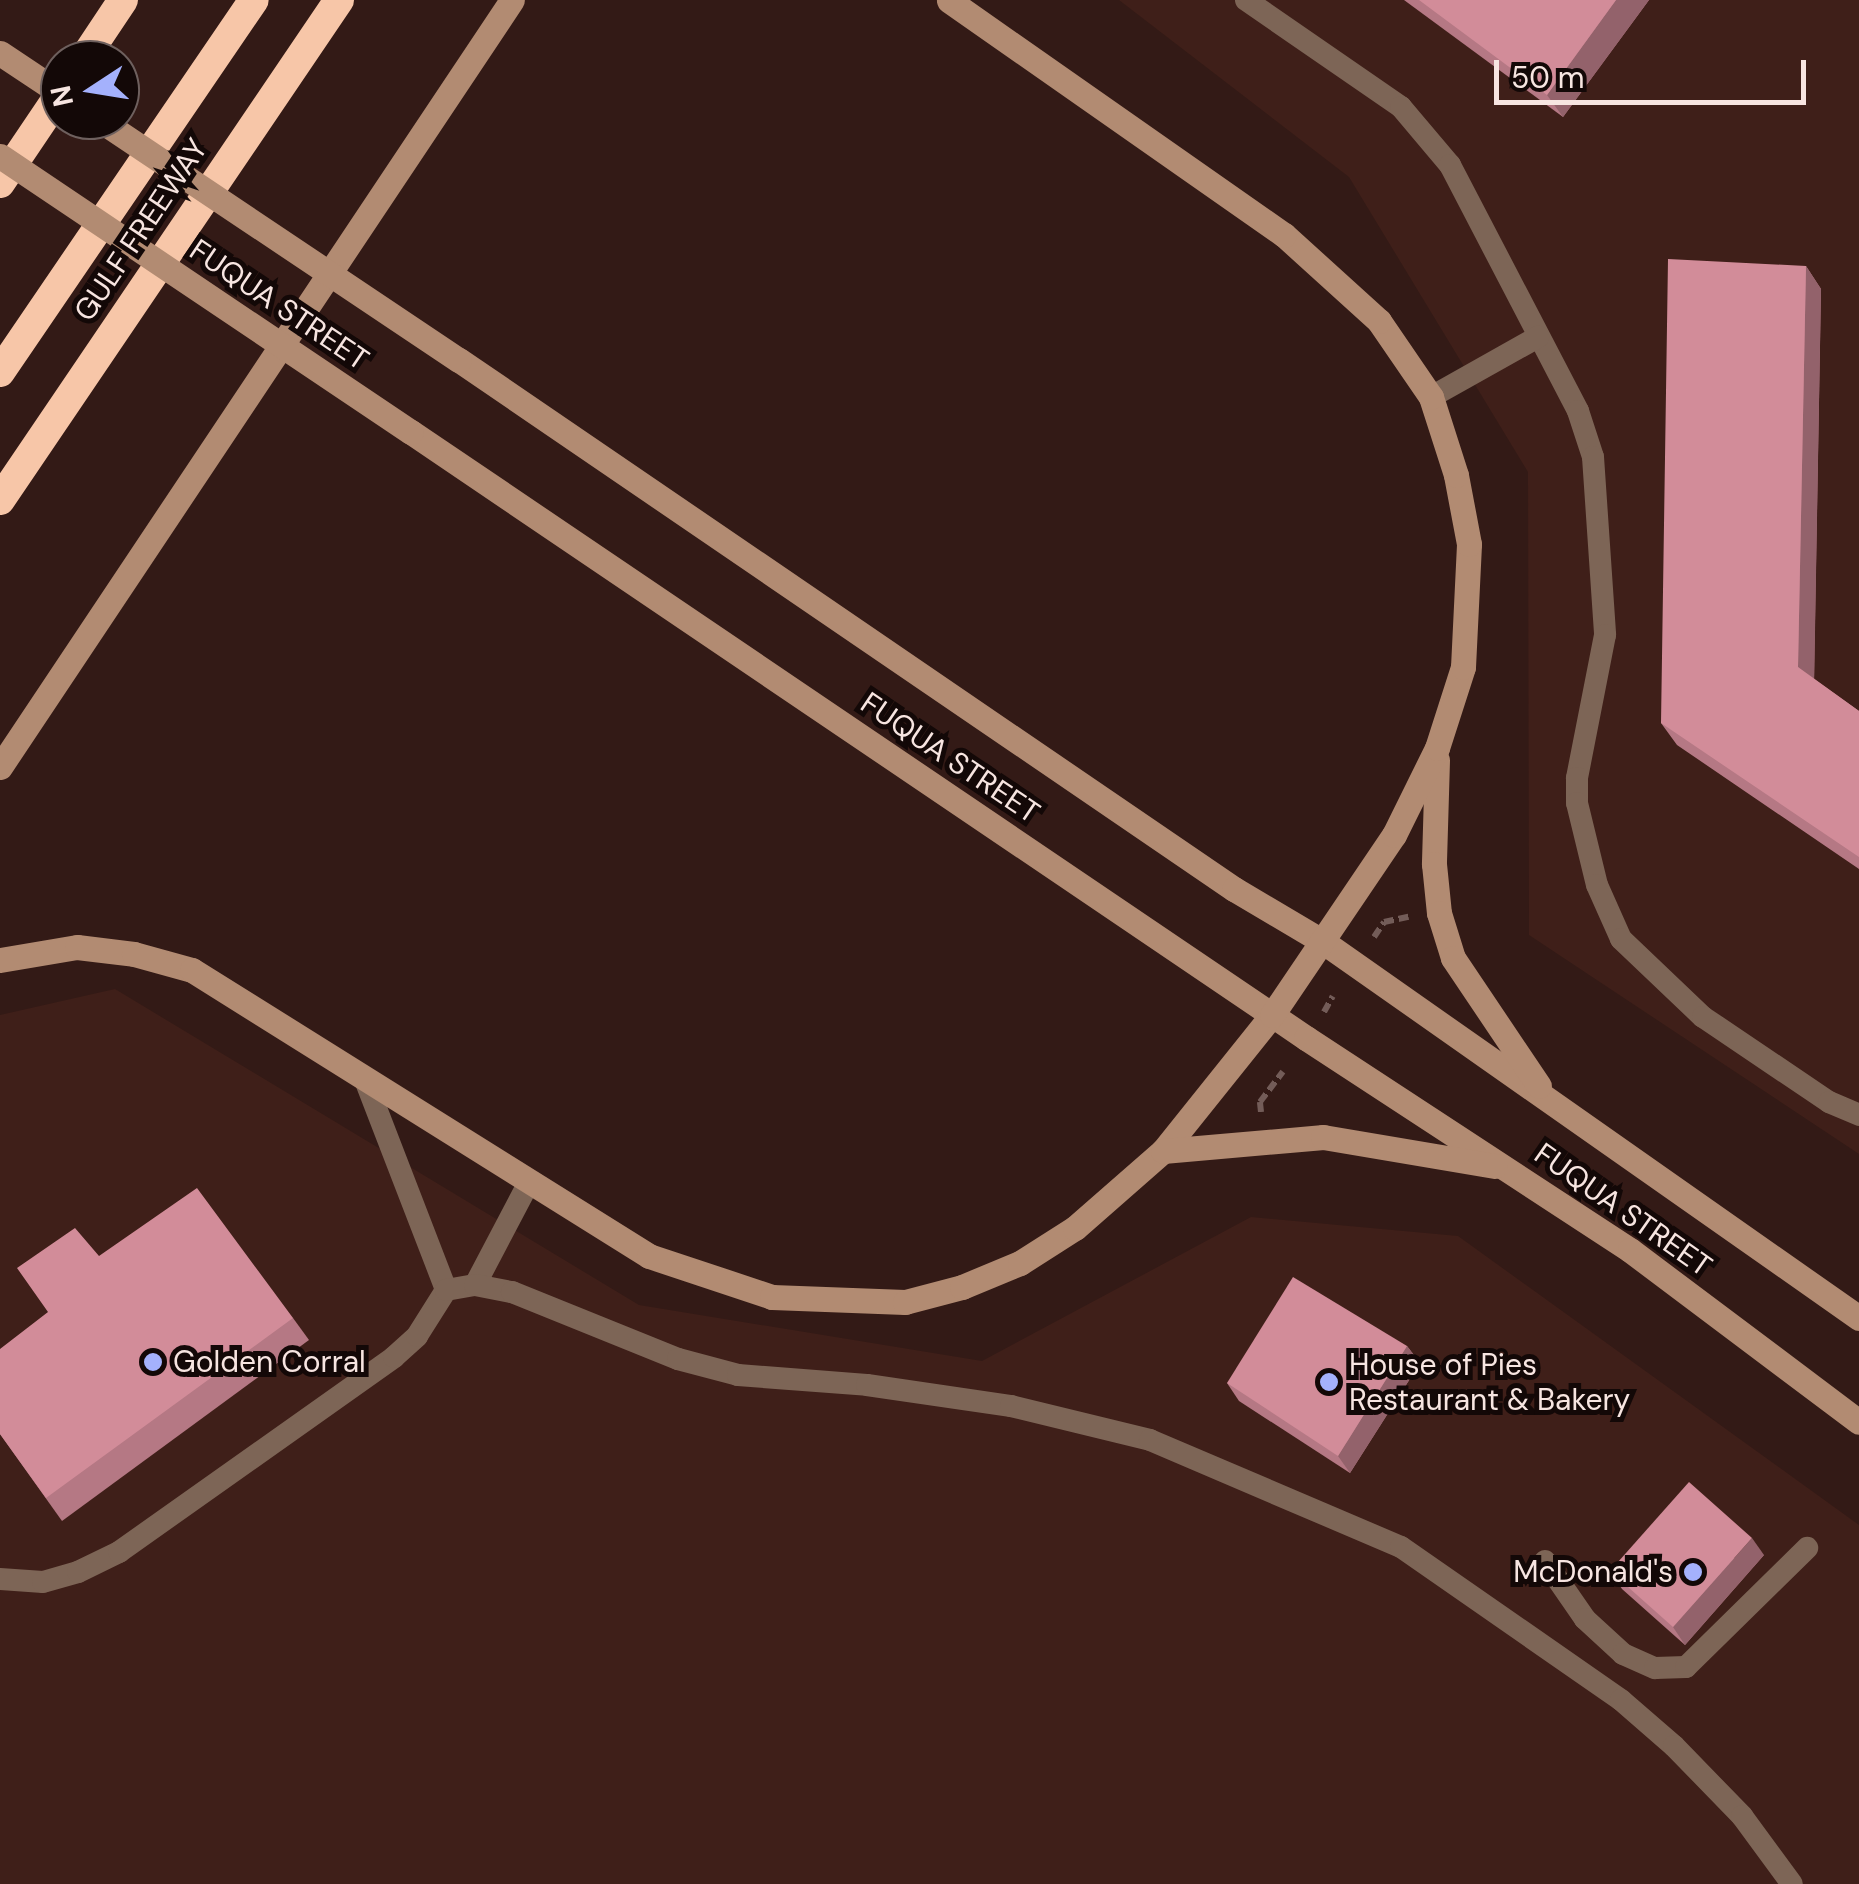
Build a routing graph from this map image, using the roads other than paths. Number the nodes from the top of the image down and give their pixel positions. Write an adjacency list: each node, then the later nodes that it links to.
1 (124, 0): 7 (highway)
2 (254, 0): 15 (highway, GULF FREEWAY)
3 (339, 0): 17 (highway, GULF FREEWAY)
4 (512, 0): 19 (main road)
5 (949, 0): 16 (main road)
6 (1246, 0): 14 (lane)
7 (97, 40)
8 (0, 52): 9 (main road)
9 (40, 79)
10 (40, 123): 13 (highway)
11 (130, 140): 20 (main road, FUQUA STREET, bridge)
12 (0, 156): 22 (main road, FUQUA STREET, bridge)
13 (0, 183)
14 (1538, 337): 16 (lane); 25 (lane)
15 (0, 372)
16 (1431, 397): 18 (main road)
17 (0, 500)
18 (1437, 748): 20 (main road); 24 (main road)
19 (0, 767)
20 (1322, 941): 22 (main road); 24 (main road, FUQUA STREET)
21 (0, 960): 23 (main road)
22 (1272, 1015): 26 (main road); 27 (main road, FUQUA STREET)
23 (364, 1077): 28 (main road); 30 (lane)
24 (1547, 1099): 31 (main road, FUQUA STREET)
25 (1859, 1115)
26 (1163, 1152): 27 (main road); 28 (main road)
27 (1505, 1168): 32 (main road, FUQUA STREET)
28 (529, 1182): 29 (lane)
29 (474, 1285): 30 (lane); 36 (lane)
30 (446, 1290): 35 (lane)
31 (1859, 1318)
32 (1859, 1422)
33 (1807, 1548): 34 (lane)
34 (1546, 1560)
35 (0, 1579)
36 (1792, 1884)

